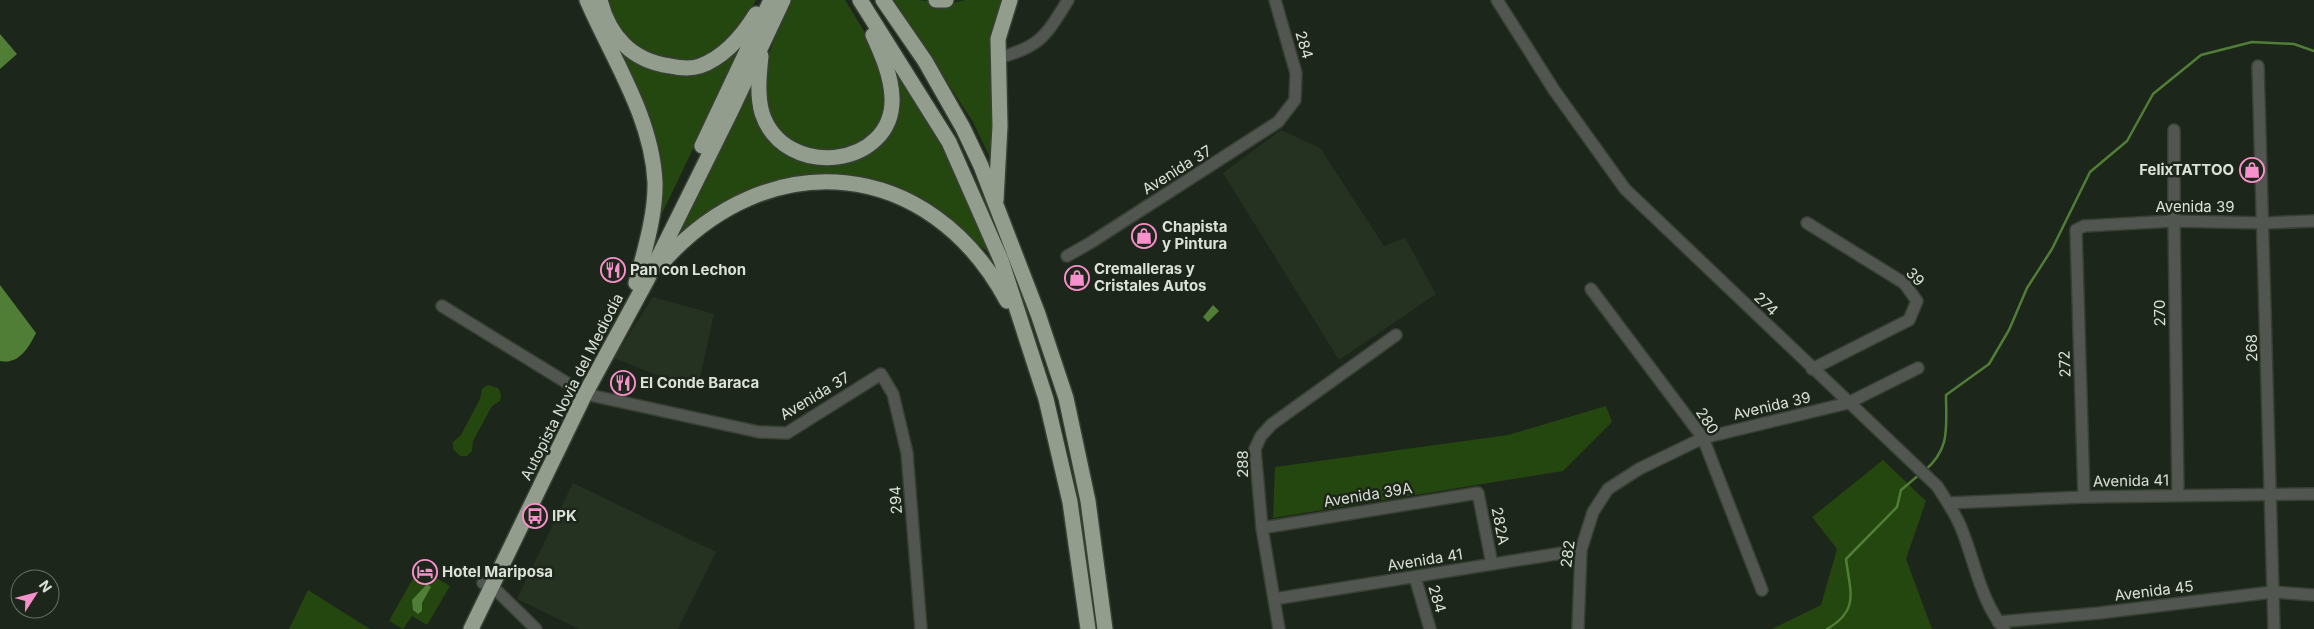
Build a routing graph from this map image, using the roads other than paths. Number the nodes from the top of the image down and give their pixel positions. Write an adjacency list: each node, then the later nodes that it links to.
1 (587, 0): 27 (highway)
2 (600, 0): 3 (highway)
3 (764, 0)
4 (771, 0): 27 (highway, Autopista Novia del Mediodía)
5 (783, 0): 15 (highway, Autopista Novia del Mediodía)
6 (856, 0): 15 (highway)
7 (860, 0): 35 (highway)
8 (883, 0): 20 (highway)
9 (936, 0): 10 (highway)
10 (946, 0)
11 (1010, 0): 16 (highway)
12 (1068, 0): 16 (street)
13 (1275, 0): 18 (street, 284)
14 (1501, 1): 32 (street, 274)
15 (762, 46): 27 (highway, Autopista Novia del Mediodía)
16 (998, 58): 20 (highway)
17 (2258, 66): 24 (street, 268)
18 (1295, 100): 26 (street, Avenida 37)
19 (2174, 130): 21 (street, 270)
20 (996, 204): 60 (highway)
21 (2174, 221): 24 (street, Avenida 39); 25 (street, Avenida 39); 42 (street, 270)
22 (2314, 221): 24 (street, Avenida 39)
23 (1807, 223): 32 (street, 39)
24 (2264, 223): 40 (street, 268)
25 (2076, 230): 43 (street, 272)
26 (1067, 256)
27 (641, 282): 34 (highway, Autopista Novia del Mediodía); 35 (highway)
28 (1591, 289): 37 (street, 280)
29 (442, 306): 34 (street, Avenida 37)
30 (1396, 335): 45 (street, 288)
31 (1918, 368): 36 (street, Avenida 39)
32 (1812, 369): 36 (street, 274)
33 (880, 374): 34 (street, Avenida 37); 58 (street, 294)
34 (582, 393): 49 (highway, Autopista Novia del Mediodía)
35 (1046, 399): 59 (highway)
36 (1848, 403): 37 (street, Avenida 39); 44 (street, 274)
37 (1702, 438): 38 (street, Avenida 39); 50 (street, 280)
38 (1608, 489): 46 (street, 282)
39 (1478, 493): 45 (street, Avenida 39A); 47 (street, 282A)
40 (2270, 494): 41 (street, Avenida 41); 42 (street, Avenida 41); 51 (street, 268)
41 (2314, 494)
42 (2178, 495): 43 (street, Avenida 41)
43 (2084, 498): 44 (street, Avenida 41)
44 (1948, 504): 54 (street, 274)
45 (1262, 528): 53 (street, 288)
46 (1580, 550): 47 (street, Avenida 41); 63 (street, 282)
47 (1492, 564): 48 (street, Avenida 41)
48 (1415, 576): 53 (street, Avenida 41); 62 (street, 284)
49 (488, 585): 55 (highway, Autopista Novia del Mediodía); 56 (highway, Autopista Novia del Mediodía); 57 (street)
50 (1762, 590)
51 (2273, 592): 52 (street, Avenida 45); 54 (street, Avenida 45); 64 (street, 268)
52 (2314, 595)
53 (1274, 599): 61 (street, 288)
54 (2001, 625)
55 (460, 629)
56 (471, 629)
57 (536, 629)
58 (921, 629)
59 (1088, 629)
60 (1105, 629)
61 (1279, 629)
62 (1430, 629)
63 (1578, 629)
64 (2274, 629)

